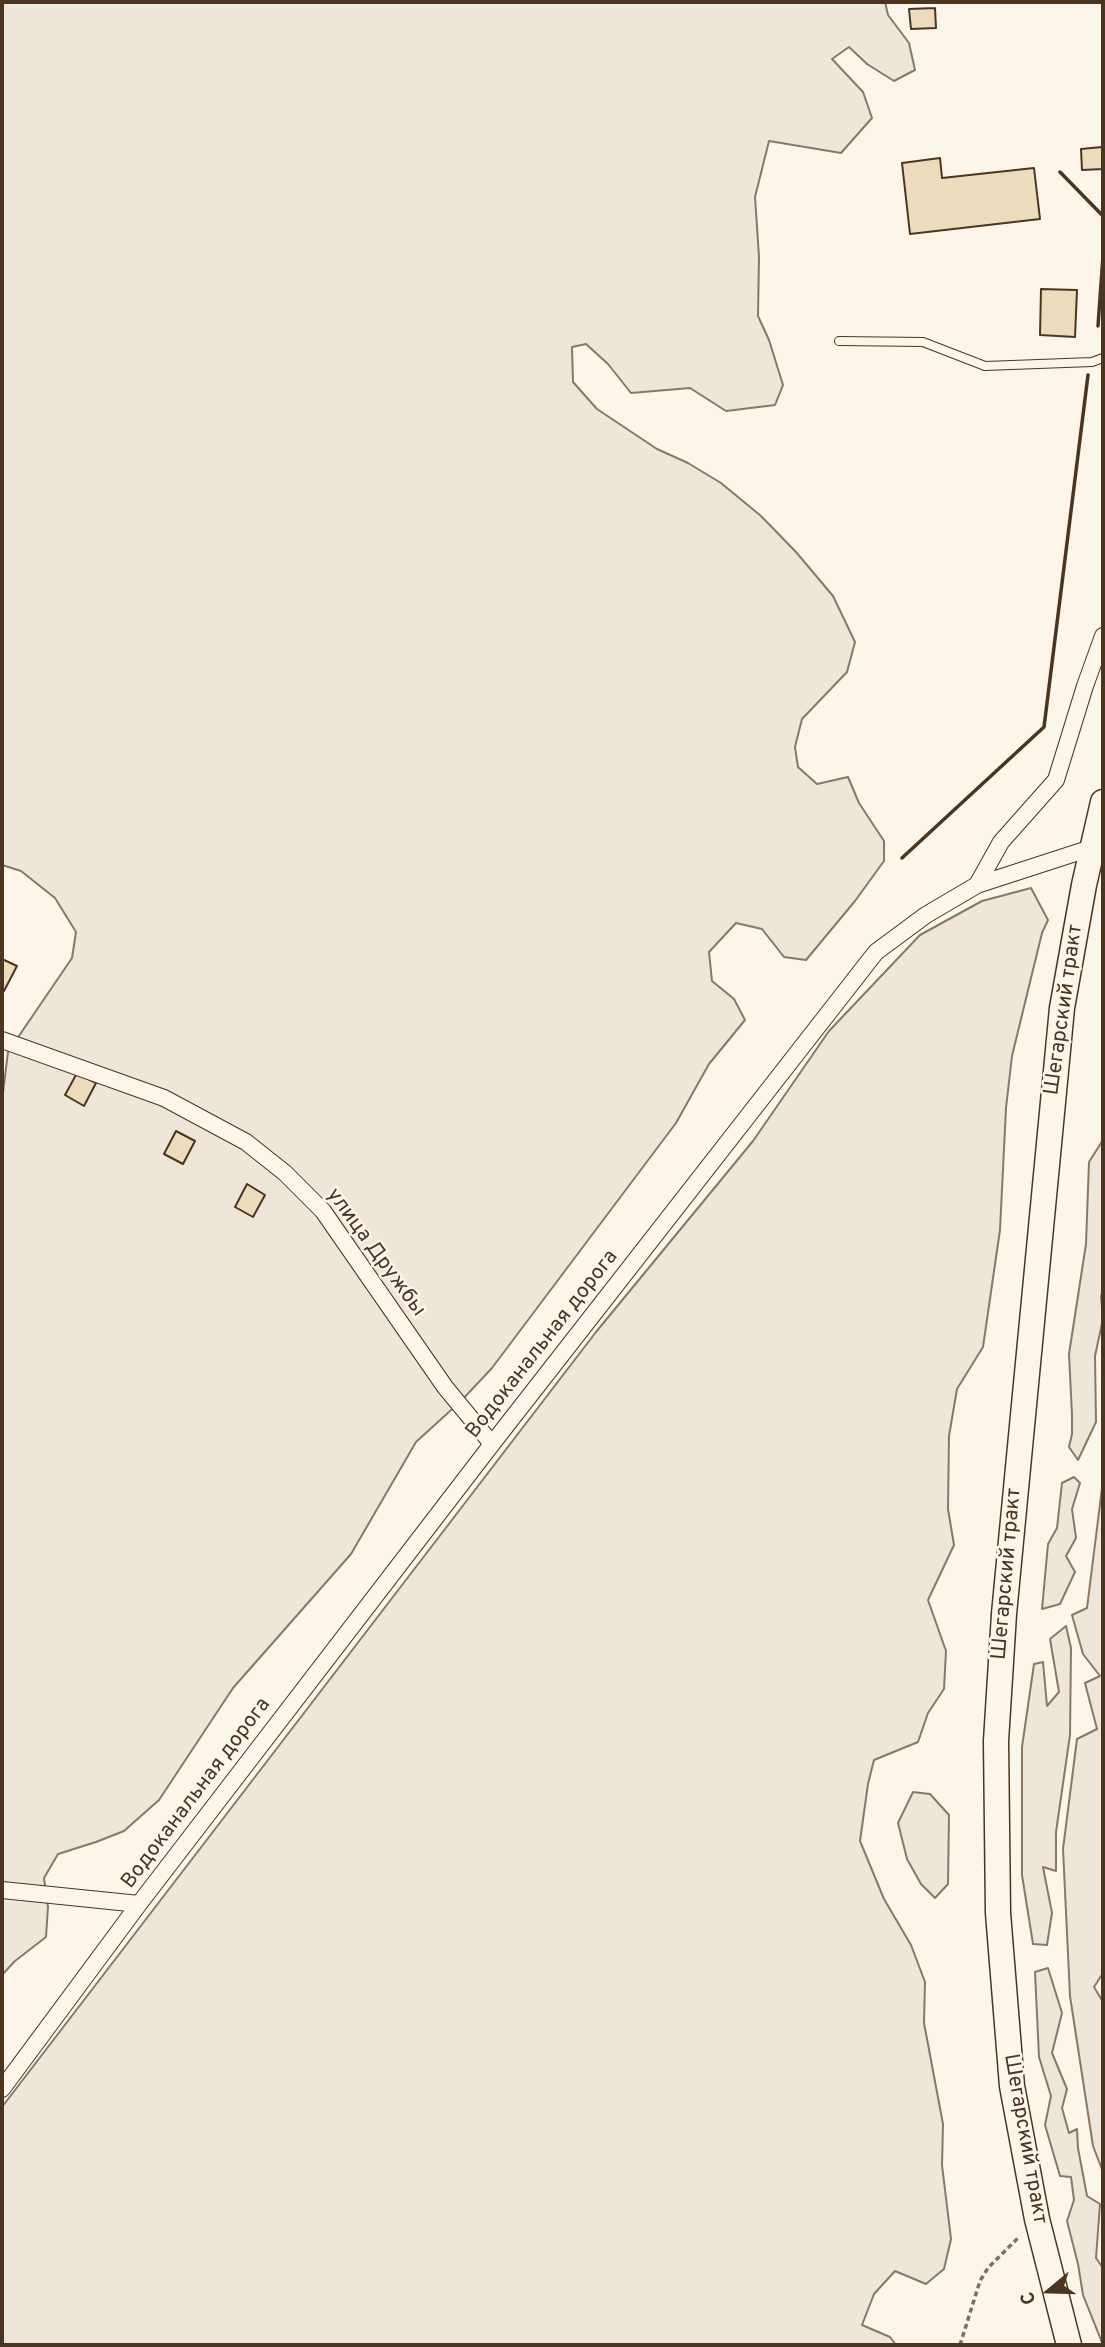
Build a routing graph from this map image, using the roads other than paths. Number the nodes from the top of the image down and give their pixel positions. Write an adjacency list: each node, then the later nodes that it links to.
1 (839, 341): 2 (lane)
2 (1103, 358)
3 (1103, 636): 6 (street)
4 (1103, 802): 5 (main road, Шегарский тракт)
5 (1091, 848): 6 (street, Водоканальная дорога); 12 (main road, Шегарский тракт)
6 (978, 886): 8 (street, Водоканальная дорога)
7 (2, 1041): 8 (street, улица Дружбы)
8 (492, 1444): 10 (street, Водоканальная дорога)
9 (2, 1890): 10 (street)
10 (139, 1904): 11 (street, Водоканальная дорога)
11 (2, 2089)
12 (1069, 2345)

